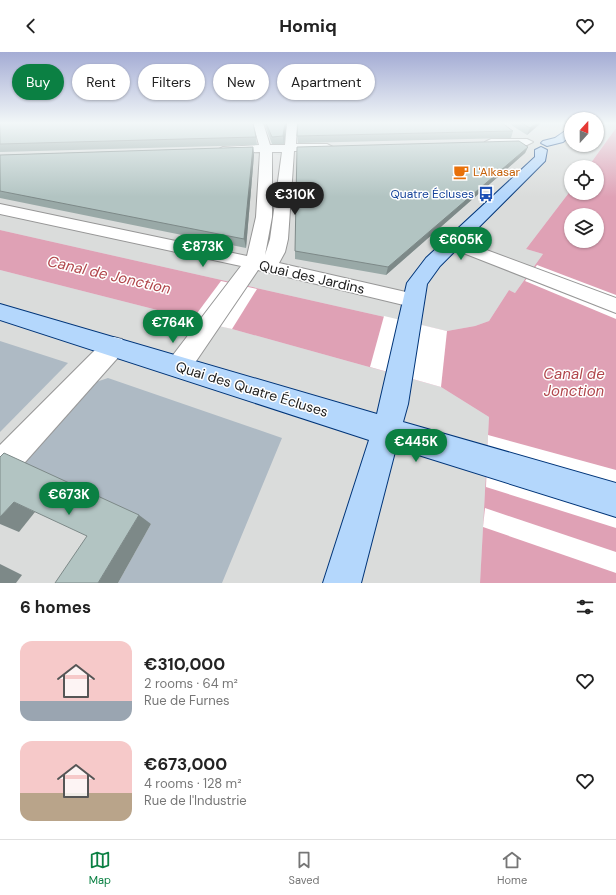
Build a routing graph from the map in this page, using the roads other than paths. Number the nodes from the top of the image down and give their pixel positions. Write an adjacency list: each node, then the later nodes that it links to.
1 (289, 148): 2 (street); 4 (street); 8 (street)
2 (300, 148)
3 (537, 148): 7 (main road)
4 (266, 149): 5 (street); 8 (street)
5 (211, 151)
6 (0, 209): 8 (street, Quai des Jardins)
7 (454, 243): 9 (main road); 10 (street)
8 (255, 269): 9 (street, Quai des Jardins); 13 (street)
9 (411, 305): 14 (main road)
10 (616, 306)
11 (0, 312): 12 (main road, Quai des Quatre Écluses)
12 (114, 346): 13 (main road, Quai des Quatre Écluses); 15 (street)
13 (179, 366): 14 (main road, Quai des Quatre Écluses)
14 (387, 432): 16 (main road, Quai des Quatre Écluses); 17 (main road)
15 (0, 467)
16 (616, 500)
17 (342, 583)

